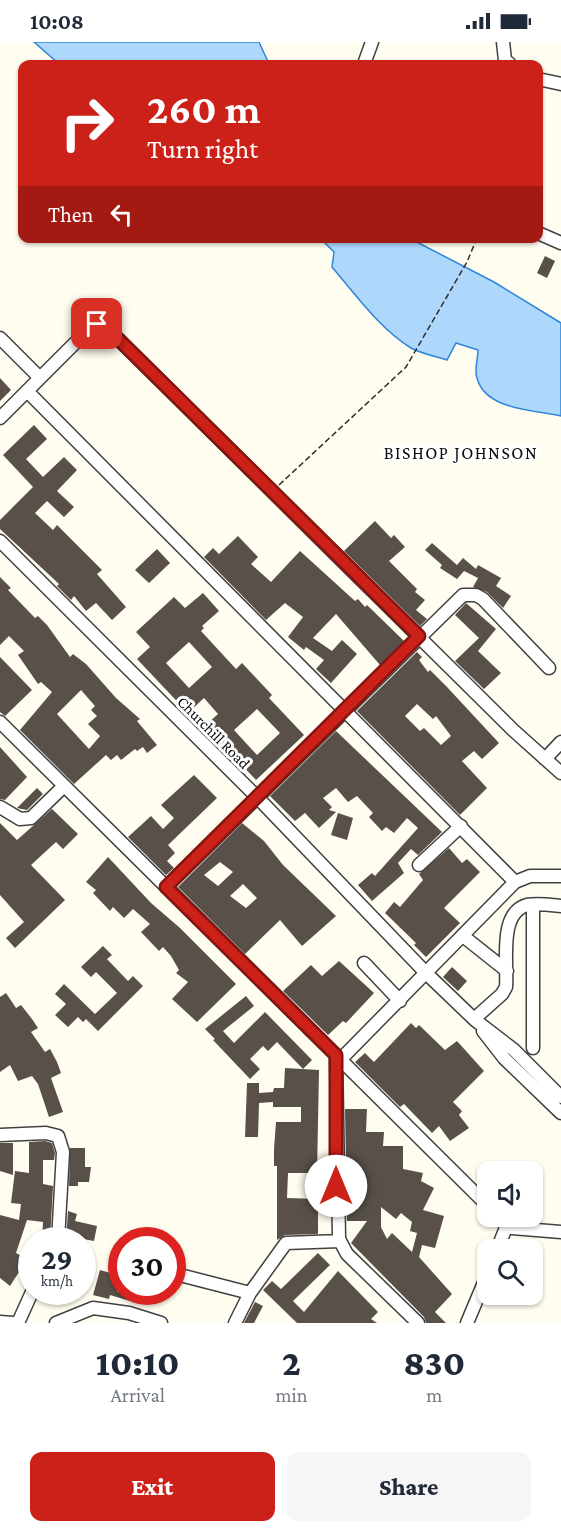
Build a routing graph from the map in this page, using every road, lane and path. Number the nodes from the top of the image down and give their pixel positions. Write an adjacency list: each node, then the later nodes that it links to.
1 (372, 42): 3 (street)
2 (503, 42): 4 (street)
3 (365, 60)
4 (505, 60)
5 (543, 80): 6 (street)
6 (561, 84)
7 (543, 235): 9 (street)
8 (475, 243): 14 (path)
9 (561, 243)
10 (0, 338): 11 (street)
11 (40, 378): 12 (street); 14 (street)
12 (27, 391): 13 (street); 18 (street)
13 (0, 418)
14 (272, 492): 16 (street)
15 (0, 541): 24 (street, Churchill Road)
16 (419, 636): 17 (street); 18 (street); 21 (street)
17 (549, 668)
18 (346, 709): 24 (street); 26 (street)
19 (0, 722): 23 (street)
20 (561, 742): 21 (street)
21 (545, 759): 22 (street)
22 (561, 772)
23 (64, 786): 25 (street); 30 (street)
24 (257, 797): 30 (street); 36 (street, Churchill Road)
25 (0, 807)
26 (461, 826): 27 (street); 29 (street)
27 (419, 865)
28 (561, 876): 29 (street)
29 (515, 882): 33 (street)
30 (166, 887): 40 (street)
31 (533, 904): 32 (street); 35 (street); 39 (street)
32 (561, 906)
33 (464, 936): 35 (street); 36 (street)
34 (364, 963): 37 (street)
35 (507, 971): 38 (street)
36 (427, 975): 37 (street); 38 (street, Churchill Road)
37 (400, 1001): 40 (street)
38 (474, 1019): 41 (street); 42 (street)
39 (533, 1048)
40 (338, 1057): 44 (street); 48 (street)
41 (561, 1097)
42 (561, 1113)
43 (0, 1135): 45 (street)
44 (477, 1195)
45 (59, 1227)
46 (513, 1227): 47 (street)
47 (561, 1232)
48 (340, 1241): 50 (street); 59 (street)
49 (186, 1277): 50 (street)
50 (250, 1293): 58 (street)
51 (477, 1299): 60 (street)
52 (26, 1305): 55 (street)
53 (0, 1322): 54 (street)
54 (13, 1323)
55 (18, 1323)
56 (56, 1323): 57 (street)
57 (161, 1323)
58 (235, 1323)
59 (418, 1323)
60 (467, 1323)

